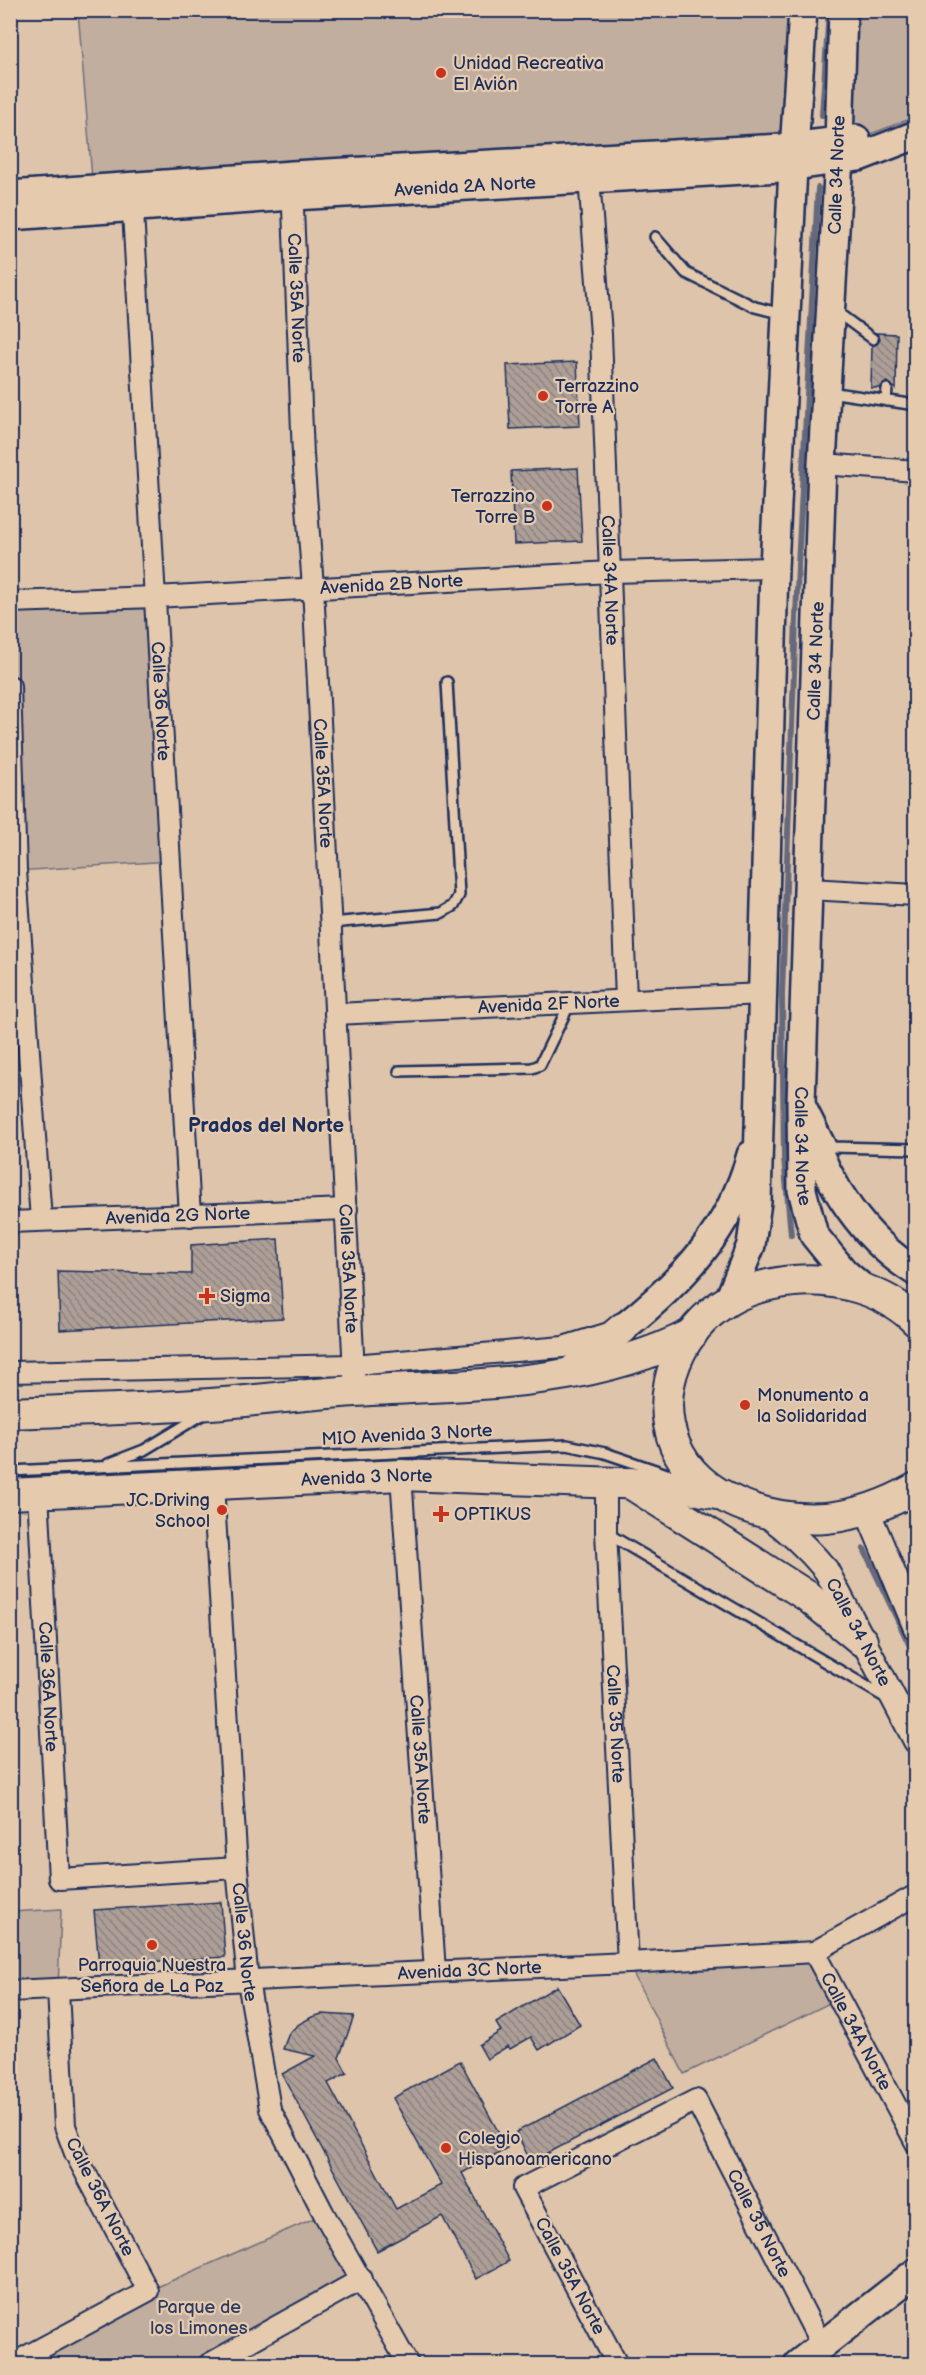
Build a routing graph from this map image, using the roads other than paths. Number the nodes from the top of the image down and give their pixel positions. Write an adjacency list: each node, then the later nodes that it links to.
1 (803, 10): 6 (main road)
2 (843, 10): 5 (main road, Calle 34 Norte)
3 (915, 117): 5 (main road, Avenida 2A Norte)
4 (915, 135): 5 (main road, Avenida 2A Norte)
5 (838, 151): 6 (main road, Avenida 2A Norte); 13 (main road, Calle 34 Norte)
6 (793, 157): 7 (main road, Avenida 2A Norte); 14 (main road)
7 (588, 169): 8 (main road, Avenida 2A Norte); 23 (street, Calle 34A Norte)
8 (292, 186): 10 (main road, Avenida 2A Norte); 24 (street, Calle 35A Norte)
9 (10, 195): 10 (main road, Avenida 2A Norte)
10 (133, 197): 11 (main road, Avenida 2A Norte); 25 (street, Calle 36 Norte)
11 (10, 216)
12 (655, 237): 14 (lane)
13 (830, 307): 15 (lane); 17 (main road, Calle 34 Norte)
14 (786, 315): 22 (main road)
15 (873, 339)
16 (887, 388): 18 (lane)
17 (826, 391): 18 (lane); 20 (main road, Calle 34 Norte)
18 (886, 401): 19 (lane)
19 (915, 405)
20 (822, 464): 21 (street); 29 (main road, Calle 34 Norte)
21 (915, 471)
22 (774, 568): 23 (street, Avenida 2B Norte); 32 (main road)
23 (611, 572): 24 (street, Avenida 2B Norte); 33 (street, Calle 34A Norte)
24 (313, 587): 25 (street, Avenida 2B Norte); 31 (street, Calle 35A Norte)
25 (155, 597): 26 (street, Avenida 2B Norte); 41 (street, Calle 36 Norte)
26 (10, 602)
27 (447, 682): 31 (lane)
28 (10, 686): 42 (street)
29 (808, 889): 30 (street); 37 (main road, Calle 34 Norte)
30 (915, 895)
31 (331, 923): 35 (street, Calle 35A Norte)
32 (762, 994): 33 (street, Avenida 2F Norte); 38 (main road)
33 (626, 1000): 34 (street, Avenida 2F Norte)
34 (570, 1003): 35 (street, Avenida 2F Norte); 36 (lane)
35 (335, 1014): 40 (street, Calle 35A Norte)
36 (399, 1071)
37 (801, 1095): 39 (lane); 44 (main road); 45 (main road, Calle 34 Norte)
38 (760, 1125): 46 (main road); 48 (main road)
39 (915, 1149)
40 (347, 1209): 41 (street, Avenida 2G Norte); 52 (street, Calle 35A Norte)
41 (190, 1216): 42 (street, Avenida 2G Norte)
42 (41, 1220): 43 (street, Avenida 2G Norte)
43 (10, 1222)
44 (915, 1272)
45 (865, 1290): 46 (main road); 47 (main road)
46 (729, 1300): 49 (main road)
47 (915, 1321)
48 (623, 1328): 51 (main road); 52 (street)
49 (692, 1334): 51 (main road); 61 (main road)
50 (10, 1372): 52 (street)
51 (568, 1374): 52 (main road)
52 (354, 1378): 53 (main road)
53 (222, 1403): 54 (main road); 55 (lane, MIO Avenida 3 Norte)
54 (10, 1413)
55 (100, 1467): 56 (lane, MIO Avenida 3 Norte); 61 (lane, MIO Avenida 3 Norte)
56 (10, 1471)
57 (401, 1475): 58 (main road, Avenida 3 Norte); 59 (main road, Avenida 3 Norte); 74 (street, Calle 35A Norte)
58 (618, 1483): 61 (main road, Avenida 3 Norte); 65 (street, Calle 35 Norte); 67 (main road)
59 (213, 1484): 62 (main road, Avenida 3 Norte); 70 (street, Calle 36 Norte)
60 (915, 1488): 63 (main road, Avenida 3 Norte)
61 (716, 1492): 64 (main road, Avenida 3 Norte)
62 (24, 1493): 70 (street, Calle 36A Norte)
63 (867, 1510): 64 (main road, Avenida 3 Norte); 66 (street)
64 (761, 1511): 67 (street, Calle 34 Norte)
65 (606, 1532): 68 (lane); 73 (street, Calle 35 Norte)
66 (915, 1628)
67 (862, 1641): 68 (street, Calle 34 Norte)
68 (897, 1705): 69 (street, Calle 34 Norte)
69 (915, 1741)
70 (237, 1868): 75 (street, Calle 36 Norte)
71 (915, 1895): 72 (street, Avenida 3C Norte)
72 (814, 1952): 73 (street, Avenida 3C Norte); 78 (street, Calle 34A Norte)
73 (628, 1963): 74 (street, Avenida 3C Norte)
74 (435, 1971): 75 (street, Avenida 3C Norte)
75 (248, 1981): 76 (street, Avenida 3C Norte); 81 (street, Calle 36 Norte)
76 (58, 1990): 77 (street, Avenida 3C Norte); 83 (street, Calle 36A Norte)
77 (10, 1991)
78 (915, 2143)
79 (523, 2188): 82 (street, Calle 35 Norte); 86 (street, Calle 35A Norte)
80 (915, 2272): 82 (main road)
81 (362, 2278): 84 (street); 85 (street, Calle 36 Norte)
82 (822, 2346): 87 (main road)
83 (12, 2364)
84 (209, 2364)
85 (408, 2364)
86 (617, 2364)
87 (798, 2364)

